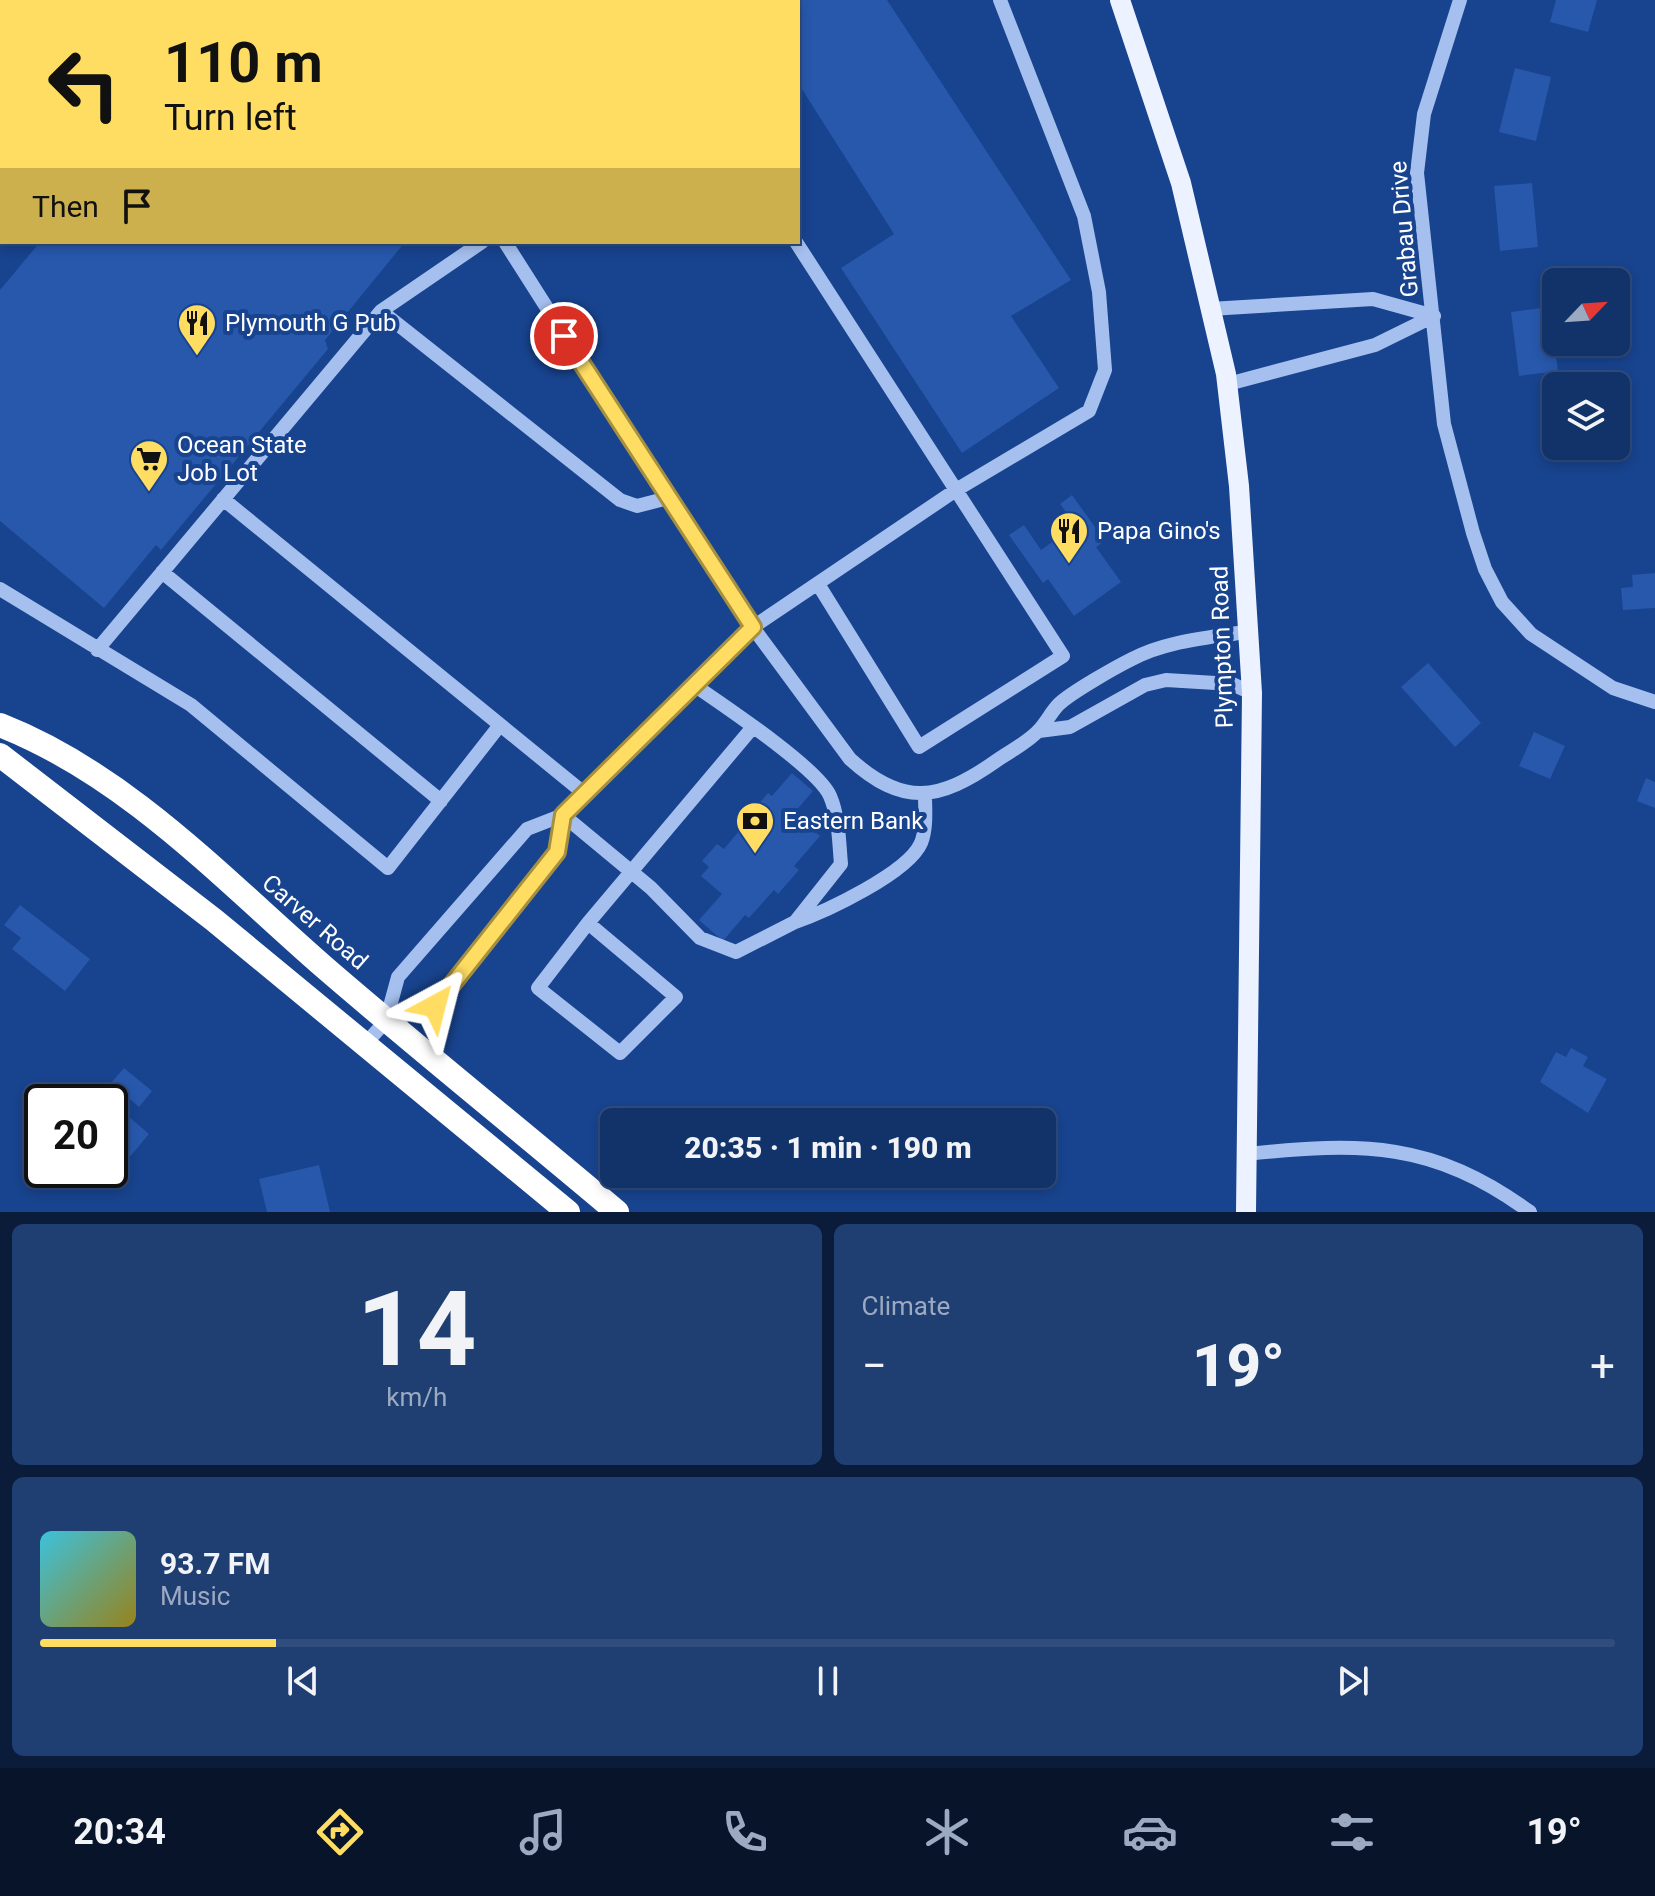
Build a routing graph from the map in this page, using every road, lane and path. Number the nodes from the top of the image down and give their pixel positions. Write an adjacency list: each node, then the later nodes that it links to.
1 (1000, 0): 11 (street)
2 (1120, 0): 7 (main road, Plympton Road)
3 (1460, 0): 9 (street, Grabau Drive)
4 (479, 244): 8 (street)
5 (506, 244): 12 (street)
6 (797, 244): 11 (street)
7 (1210, 309): 9 (street); 10 (main road, Plympton Road)
8 (381, 311): 12 (street); 13 (street)
9 (1434, 316): 10 (street); 22 (street, Grabau Drive)
10 (1228, 384): 18 (main road, Plympton Road)
11 (956, 490): 15 (street); 15 (street)
12 (668, 498): 17 (street)
13 (223, 499): 14 (street); 24 (street)
14 (162, 572): 19 (street); 30 (street)
15 (818, 584): 17 (street)
16 (0, 589): 19 (street)
17 (753, 627): 20 (street); 29 (street)
18 (1250, 631): 21 (main road, Plympton Road); 26 (street)
19 (97, 650): 30 (street)
20 (694, 685): 25 (street); 28 (street)
21 (1252, 693): 26 (street); 37 (main road, Plympton Road)
22 (1655, 702)
23 (0, 725): 35 (highway, Carver Road)
24 (500, 725): 28 (street); 30 (street)
25 (753, 727): 32 (street); 33 (street)
26 (1039, 731): 29 (street)
27 (0, 755): 36 (highway)
28 (585, 794): 31 (street)
29 (925, 794): 33 (street)
30 (441, 801)
31 (563, 815): 32 (street); 35 (street); 35 (street)
32 (631, 872): 33 (street); 34 (street)
33 (795, 922)
34 (588, 923): 34 (street)
35 (386, 1021): 36 (street); 39 (highway, Carver Road)
36 (366, 1043): 38 (highway)
37 (1247, 1154): 40 (main road, Plympton Road); 41 (street)
38 (568, 1212)
39 (617, 1212)
40 (1246, 1212)
41 (1530, 1212)

